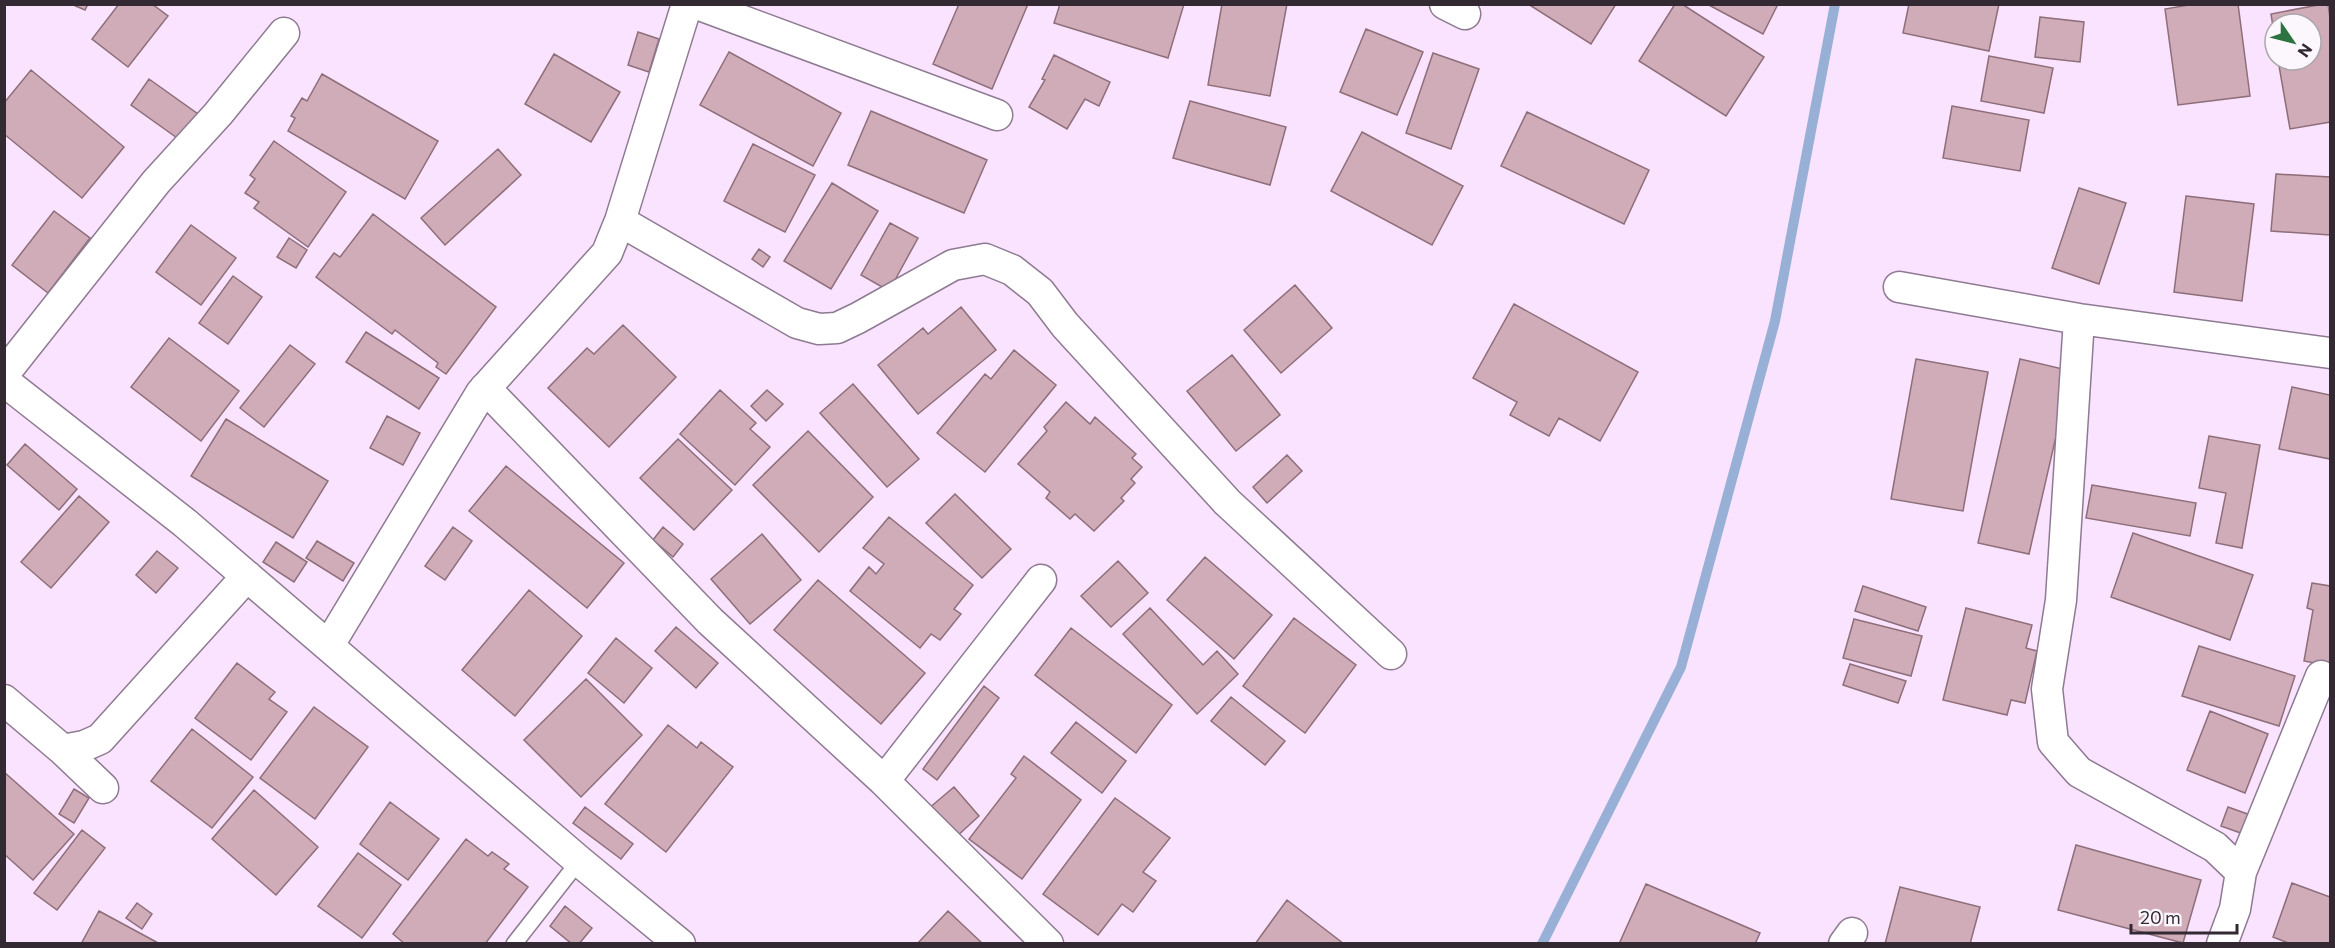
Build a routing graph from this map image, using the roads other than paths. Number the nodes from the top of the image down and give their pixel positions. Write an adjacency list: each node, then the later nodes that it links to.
1 (687, 4): 5 (street)
2 (697, 4): 4 (street)
3 (284, 33): 9 (street)
4 (997, 115)
5 (620, 221): 11 (street); 15 (street)
6 (1899, 287): 7 (street)
7 (2079, 319): 8 (street); 22 (street)
8 (2331, 353)
9 (4, 374)
10 (4, 381): 12 (street)
11 (485, 388): 14 (street); 19 (street)
12 (247, 576): 14 (street); 18 (street)
13 (1041, 580): 19 (street)
14 (329, 645): 21 (street)
15 (1391, 654)
16 (2320, 676): 22 (street)
17 (4, 700): 18 (street)
18 (63, 750): 20 (street)
19 (884, 781): 25 (street)
20 (103, 788)
21 (579, 861): 23 (lane); 24 (street)
22 (2241, 872): 26 (street)
23 (514, 944)
24 (680, 944)
25 (1048, 944)
26 (2222, 944)

